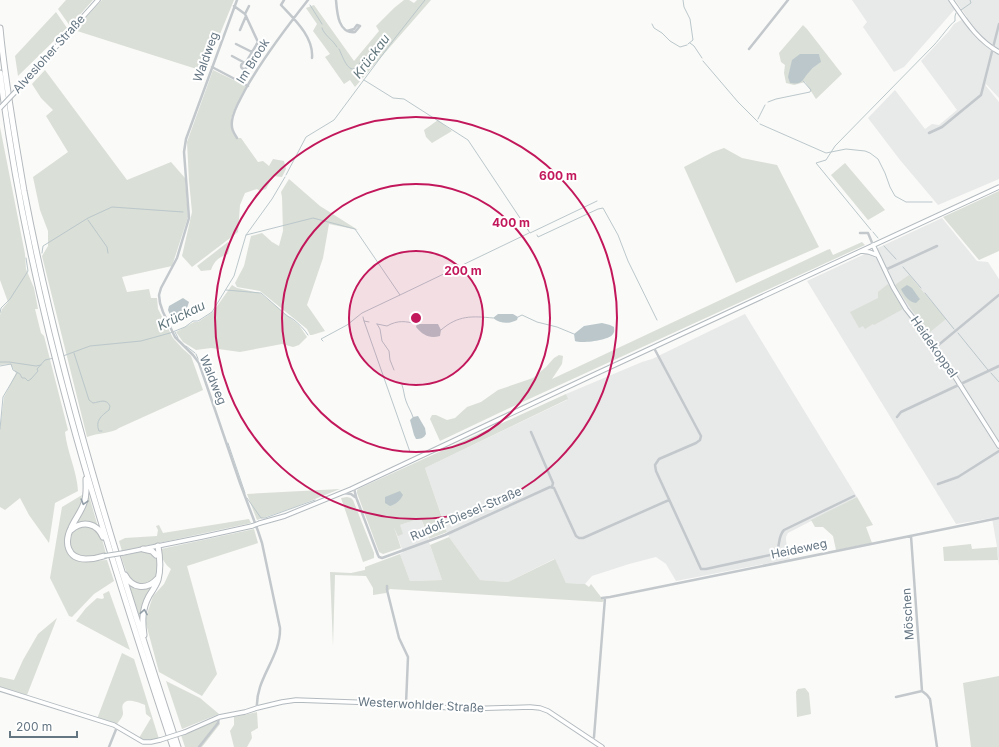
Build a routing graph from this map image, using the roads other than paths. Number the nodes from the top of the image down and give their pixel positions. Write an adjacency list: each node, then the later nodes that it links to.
1 (98, 0): 26 (street, Alvesloher Straße, bridge)
2 (237, 0): 8 (street, Waldweg)
3 (284, 0): 11 (street)
4 (308, 0): 11 (street, Im Brook)
5 (336, 0): 15 (street)
6 (788, 0): 18 (street)
7 (951, 0): 17 (street)
8 (234, 6): 10 (street); 23 (street, Waldweg)
9 (249, 6): 10 (street)
10 (246, 15): 14 (street); 19 (street)
11 (294, 19): 22 (street); 25 (street, Im Brook)
12 (999, 24): 17 (street)
13 (0, 28): 39 (highway)
14 (240, 30)
15 (347, 31): 15 (street)
16 (236, 44): 19 (street)
17 (993, 48): 20 (street); 27 (street)
18 (749, 49)
19 (252, 52): 21 (street)
20 (999, 52)
21 (232, 56)
22 (312, 58)
23 (212, 67): 25 (street); 70 (street, Waldweg)
24 (0, 73): 39 (highway)
25 (248, 86): 28 (street, Im Brook)
26 (0, 108)
27 (929, 133)
28 (237, 138)
29 (999, 187): 31 (street)
30 (860, 233): 31 (street)
31 (873, 245): 33 (street); 34 (street, Heidekoppel)
32 (937, 246): 35 (street)
33 (861, 251): 34 (street); 38 (street)
34 (877, 255): 35 (street, Heidekoppel)
35 (885, 270): 37 (street, Heidekoppel)
36 (999, 295): 37 (street)
37 (936, 347): 41 (street, Heidekoppel)
38 (654, 348): 49 (street); 53 (street)
39 (58, 356): 46 (highway); 62 (highway)
40 (999, 366): 41 (street)
41 (960, 385): 42 (street); 44 (street, Heidekoppel)
42 (897, 417)
43 (531, 432): 48 (street)
44 (999, 446)
45 (999, 451): 47 (street)
46 (85, 468): 55 (highway, one-way to 55); 59 (highway)
47 (938, 484)
48 (552, 487): 52 (street, Rudolf-Diesel-Straße); 53 (street)
49 (352, 488): 50 (street); 52 (street, Rudolf-Diesel-Straße)
50 (341, 493): 52 (street); 57 (street, bridge)
51 (854, 496): 53 (street)
52 (356, 497)
53 (669, 500)
54 (999, 518): 56 (street, Heideweg)
55 (69, 532): 59 (highway); 60 (highway)
56 (911, 536): 67 (street, Möschen); 73 (street, Heideweg)
57 (158, 546): 58 (street); 61 (highway)
58 (143, 549): 60 (street, bridge); 61 (highway)
59 (109, 550): 75 (highway)
60 (104, 556)
61 (157, 557): 63 (highway)
62 (121, 568): 63 (highway); 65 (highway)
63 (159, 577): 65 (highway, one-way to 63)
64 (387, 586): 69 (street)
65 (146, 650): 76 (highway)
66 (0, 689): 72 (street, Westerwohlder Straße)
67 (922, 691): 68 (street); 79 (street, Möschen)
68 (896, 697)
69 (406, 704): 70 (street, Westerwohlder Straße); 73 (street, Westerwohlder Straße)
70 (257, 708): 71 (street, Westerwohlder Straße)
71 (219, 717): 72 (street, Westerwohlder Straße, bridge); 77 (street)
72 (117, 727): 74 (street)
73 (592, 741): 78 (street, Westerwohlder Straße)
74 (109, 747)
75 (173, 747)
76 (178, 747)
77 (199, 747)
78 (602, 747)
79 (937, 747)

